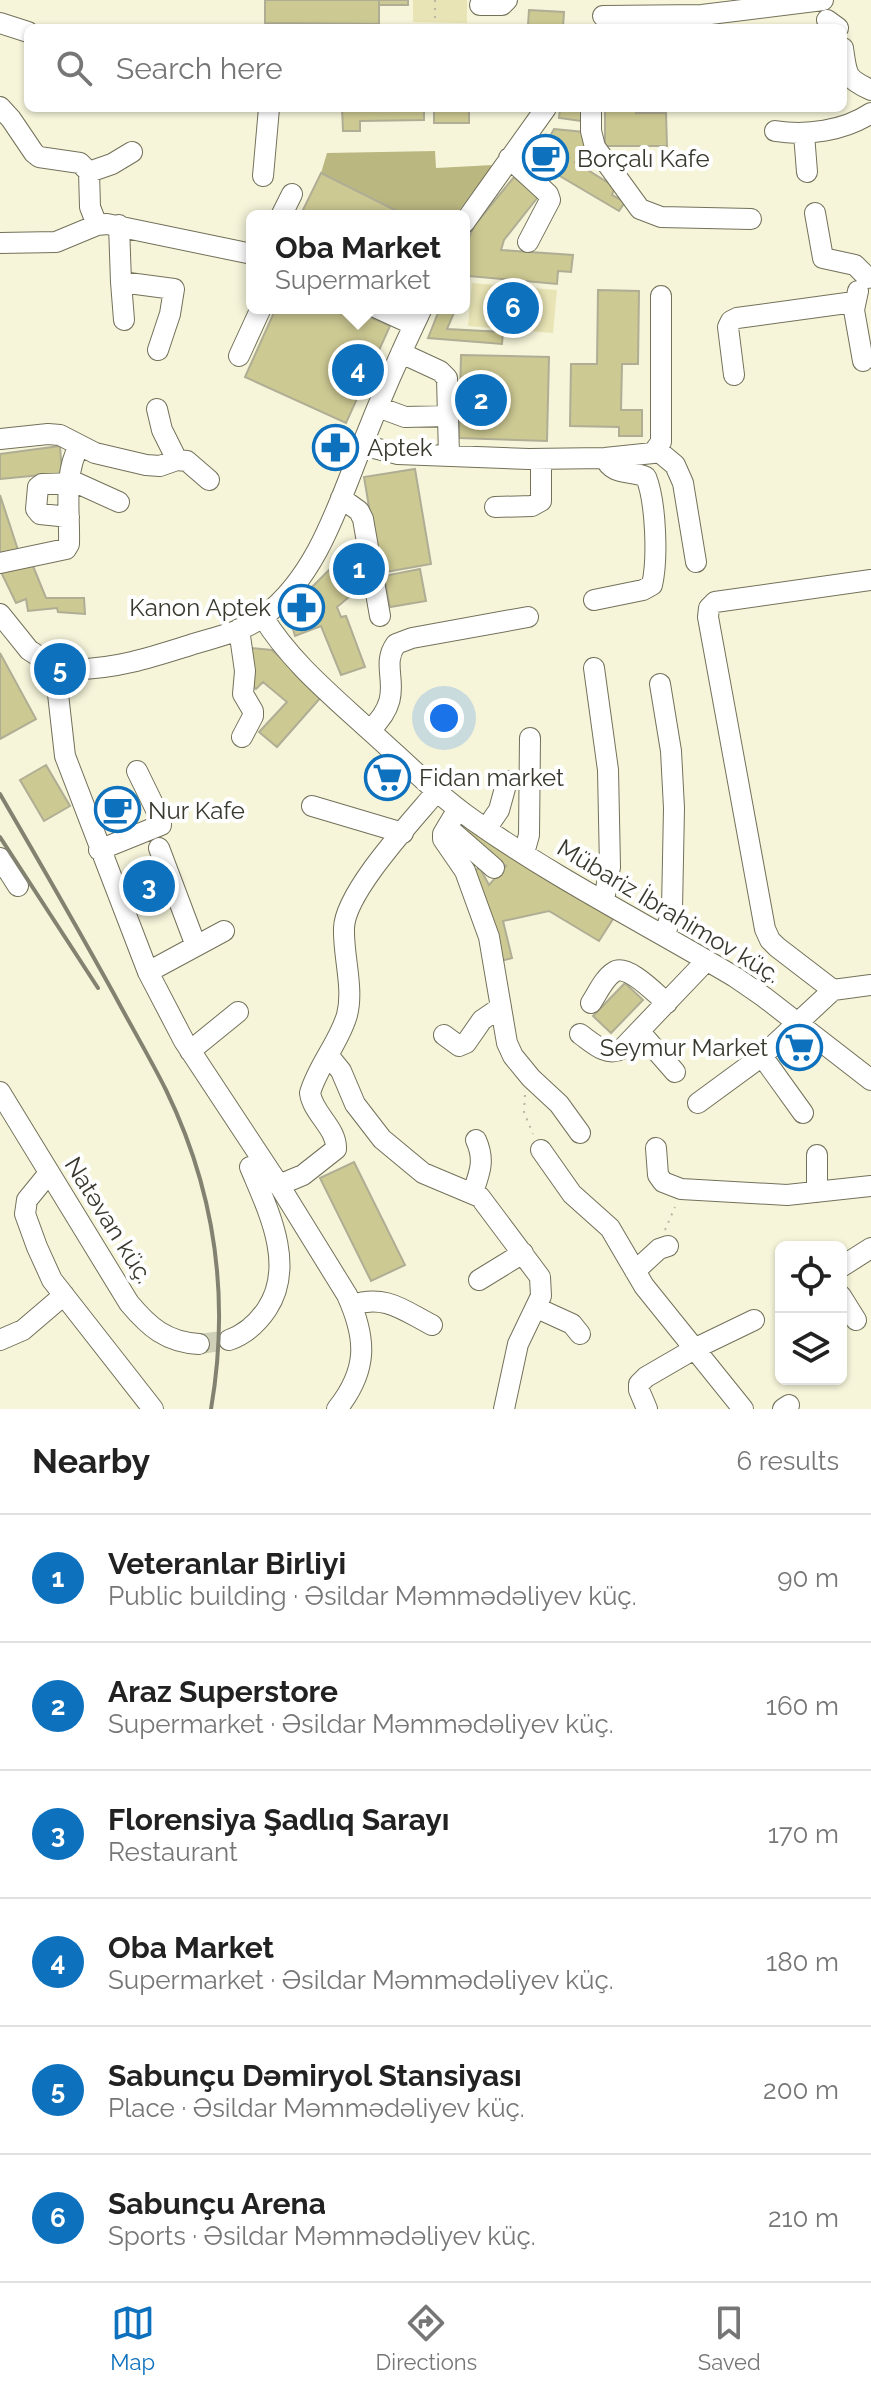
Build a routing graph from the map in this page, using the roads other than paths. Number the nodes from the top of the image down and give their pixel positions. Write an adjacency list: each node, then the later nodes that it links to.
1 (507, 0): 2 (street)
2 (480, 5)
3 (602, 15): 4 (street)
4 (829, 16)
5 (0, 23): 6 (street)
6 (24, 31)
7 (847, 76): 8 (street)
8 (871, 90)
9 (0, 107): 18 (street)
10 (269, 112): 20 (street)
11 (543, 112): 17 (street)
12 (591, 112): 25 (street)
13 (871, 113): 15 (street)
14 (775, 131): 15 (street)
15 (804, 134): 19 (street)
16 (132, 152): 18 (street)
17 (509, 158): 24 (street); 28 (street)
18 (89, 172): 26 (street)
19 (807, 172)
20 (263, 176)
21 (292, 194): 22 (street)
22 (284, 210)
23 (815, 213): 31 (street)
24 (470, 214)
25 (751, 219)
26 (97, 225): 27 (street); 29 (street)
27 (119, 225): 30 (street); 32 (street)
28 (528, 242)
29 (0, 243)
30 (246, 253)
31 (869, 277): 34 (street)
32 (121, 282): 37 (street); 38 (street)
33 (661, 296): 49 (street)
34 (854, 302): 41 (street); 42 (street)
35 (258, 314): 40 (street)
36 (418, 316): 39 (street)
37 (124, 320)
38 (158, 350)
39 (401, 353): 43 (street); 45 (street)
40 (239, 356)
41 (863, 361)
42 (734, 375)
43 (378, 407): 45 (street); 47 (street)
44 (157, 409): 53 (street)
45 (448, 416): 50 (street)
46 (0, 439): 48 (street)
47 (362, 445): 50 (street); 56 (street)
48 (79, 446): 53 (street); 55 (street)
49 (657, 450): 51 (street); 60 (street)
50 (449, 456): 52 (street)
51 (605, 458): 52 (street); 63 (street)
52 (541, 459): 58 (street)
53 (177, 460): 54 (street)
54 (209, 480)
55 (69, 483): 57 (street); 59 (street); 59 (street)
56 (341, 498): 65 (street); 66 (street)
57 (119, 502)
58 (495, 507)
59 (69, 517): 61 (street)
60 (696, 562)
61 (0, 563)
62 (871, 580): 98 (street)
63 (594, 600)
64 (0, 614): 69 (street)
65 (380, 616)
66 (263, 617): 68 (street); 74 (street, Mübariz İbrahimov küç.)
67 (528, 617): 74 (street)
68 (239, 629): 71 (street); 75 (street)
69 (46, 661): 71 (street); 73 (street)
70 (594, 668): 91 (street)
71 (77, 669): 73 (street)
72 (660, 684): 93 (street)
73 (57, 685): 86 (street)
74 (370, 730): 79 (street, Mübariz İbrahimov küç.)
75 (242, 737)
76 (530, 738): 87 (street)
77 (137, 771): 86 (street)
78 (507, 781): 83 (street)
79 (437, 791): 81 (street, Mübariz İbrahimov küç.); 84 (street)
80 (312, 806): 84 (street)
81 (458, 809): 82 (street); 83 (street, Mübariz İbrahimov küç.)
82 (447, 827): 89 (street); 101 (street)
83 (486, 829): 87 (street, Mübariz İbrahimov küç.)
84 (403, 833): 108 (street)
85 (159, 848): 94 (street)
86 (99, 850): 96 (street)
87 (524, 853): 91 (street, Mübariz İbrahimov küç.)
88 (0, 858): 90 (street)
89 (494, 868)
90 (18, 886)
91 (604, 900): 93 (street, Mübariz İbrahimov küç.)
92 (224, 931): 94 (street)
93 (665, 936): 95 (street, Mübariz İbrahimov küç.)
94 (196, 946): 96 (street)
95 (707, 960): 100 (street); 103 (street, Mübariz İbrahimov küç.)
96 (148, 972): 107 (street)
97 (871, 985): 98 (street)
98 (833, 990): 103 (street)
99 (591, 1003): 100 (street)
100 (667, 1003): 104 (street)
101 (501, 1007): 106 (street); 116 (street)
102 (238, 1012): 107 (street)
103 (798, 1022): 109 (street); 111 (street, Mübariz İbrahimov küç.)
104 (640, 1032): 105 (street); 110 (street)
105 (580, 1034)
106 (444, 1035)
107 (190, 1051): 114 (street)
108 (328, 1055): 123 (street); 125 (street)
109 (762, 1056): 113 (street); 115 (street)
110 (675, 1072)
111 (871, 1080)
112 (0, 1092): 121 (street, Natəvan küç.)
113 (698, 1103)
114 (225, 1104): 122 (street); 123 (street)
115 (803, 1113)
116 (580, 1133)
117 (476, 1140): 125 (street)
118 (656, 1148): 126 (street)
119 (541, 1150): 131 (street)
120 (817, 1155): 126 (street)
121 (49, 1173): 133 (street); 143 (street, Natəvan küç.)
122 (255, 1178): 123 (street); 142 (street)
123 (279, 1185): 134 (street)
124 (871, 1186): 126 (street)
125 (473, 1192): 129 (street)
126 (817, 1192)
127 (666, 1246): 131 (street)
128 (871, 1248): 130 (street)
129 (523, 1253): 132 (street); 136 (street)
130 (847, 1263)
131 (635, 1271): 144 (street)
132 (479, 1280)
133 (64, 1295): 141 (street); 145 (street)
134 (352, 1305): 139 (street); 146 (street)
135 (847, 1306): 138 (street)
136 (537, 1308): 140 (street); 147 (street)
137 (754, 1320): 144 (street)
138 (856, 1320)
139 (432, 1325)
140 (580, 1334)
141 (0, 1340)
142 (229, 1340)
143 (199, 1344)
144 (696, 1348): 148 (street); 149 (street)
145 (153, 1409)
146 (337, 1409)
147 (504, 1409)
148 (647, 1409)
149 (743, 1409)

